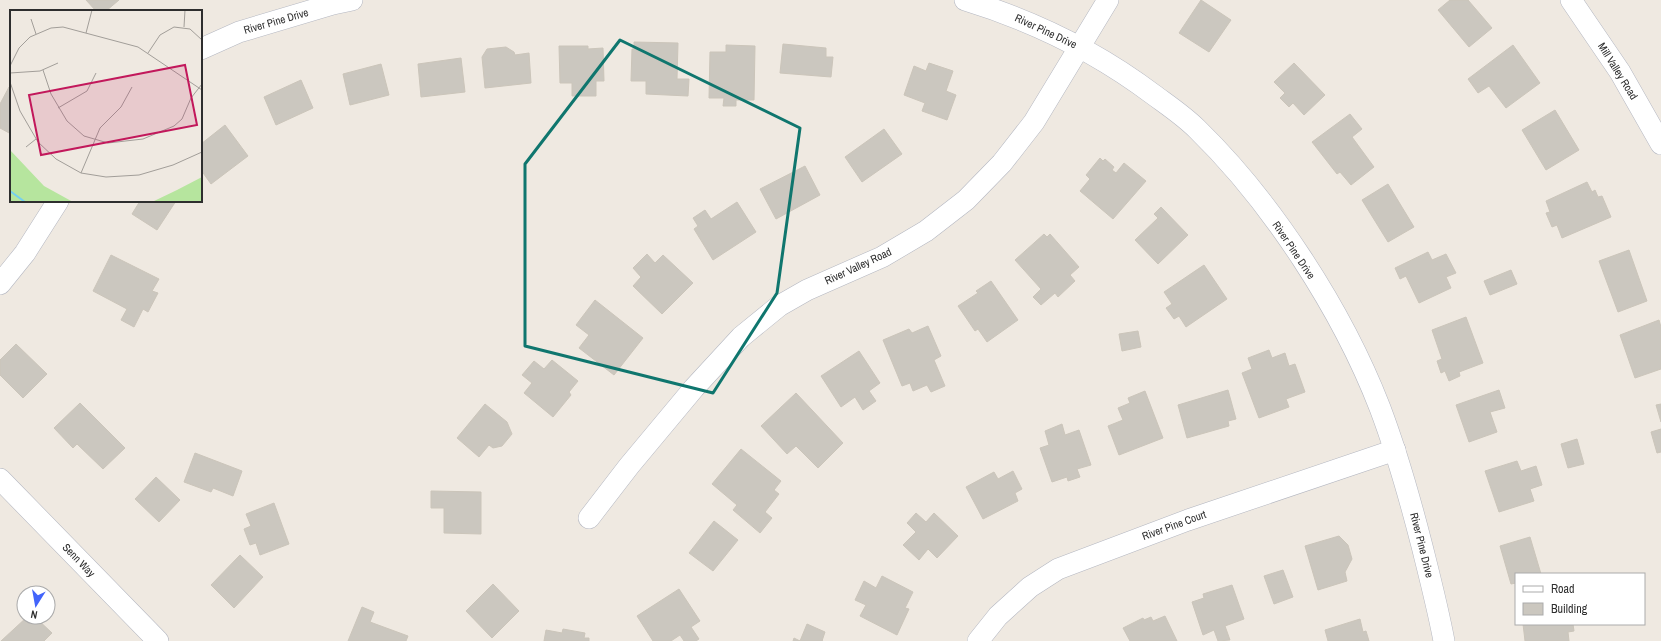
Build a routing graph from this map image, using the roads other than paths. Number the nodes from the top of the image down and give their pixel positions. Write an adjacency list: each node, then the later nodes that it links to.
1 (352, 0): 6 (street, River Pine Drive)
2 (965, 0): 5 (street, River Pine Drive)
3 (1108, 0): 5 (street, River Valley Road)
4 (1571, 0): 7 (street, Mill Valley Road)
5 (1080, 46): 10 (street, River Pine Drive); 12 (street, River Valley Road)
6 (202, 49)
7 (1661, 144)
8 (57, 202): 9 (street)
9 (0, 284)
10 (1395, 450): 14 (street, River Pine Court); 15 (street, River Pine Drive)
11 (0, 479): 13 (street, Senn Way)
12 (590, 518)
13 (158, 641)
14 (978, 641)
15 (1444, 641)

